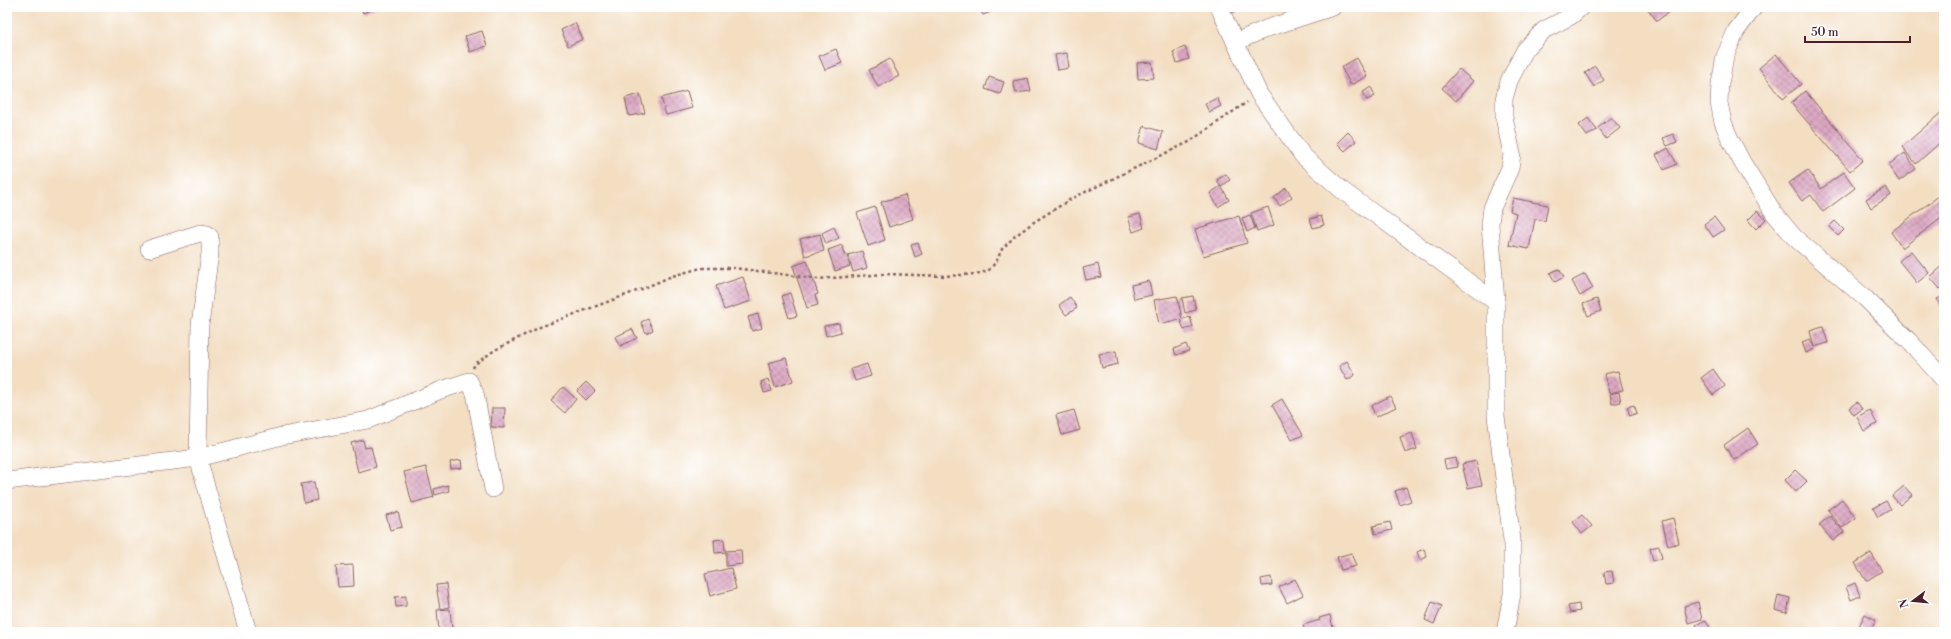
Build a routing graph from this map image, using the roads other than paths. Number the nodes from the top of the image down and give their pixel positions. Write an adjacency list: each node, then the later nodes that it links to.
1 (1219, 7): 5 (street)
2 (1333, 7): 5 (street)
3 (1581, 7): 7 (street)
4 (1754, 7): 8 (street)
5 (1235, 42): 7 (street)
6 (149, 248): 9 (street)
7 (1496, 302): 13 (street)
8 (1944, 380)
9 (198, 458): 10 (street); 11 (street); 12 (street)
10 (7, 481)
11 (493, 489)
12 (248, 632)
13 (1505, 632)

